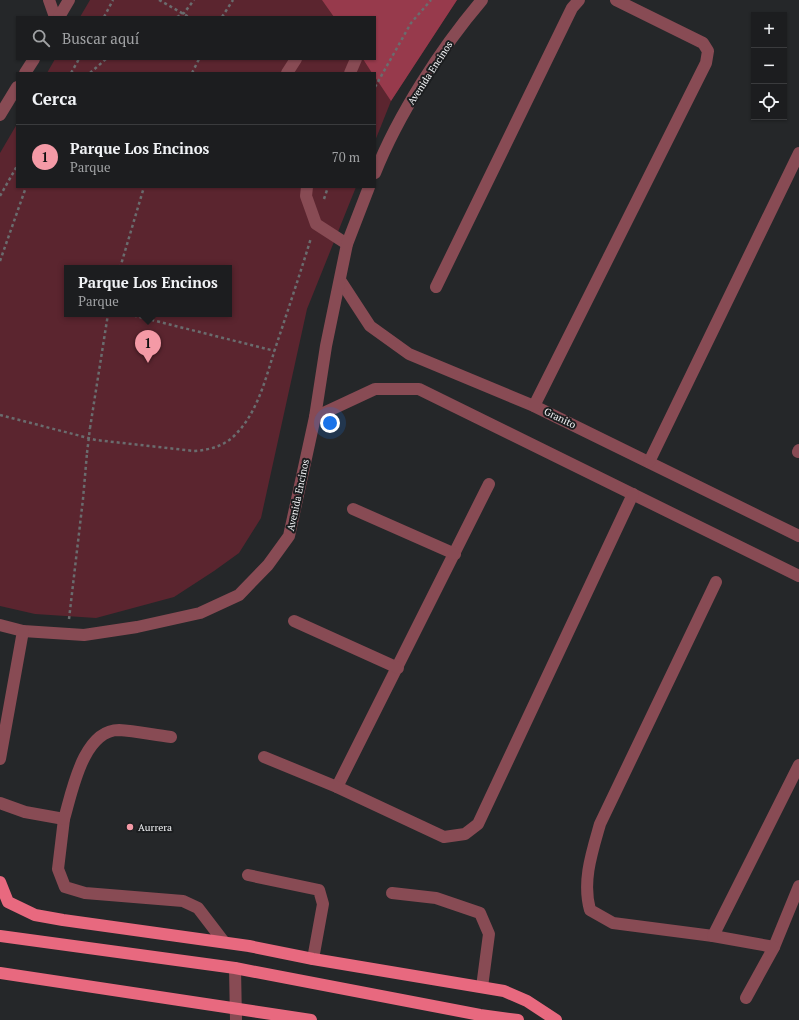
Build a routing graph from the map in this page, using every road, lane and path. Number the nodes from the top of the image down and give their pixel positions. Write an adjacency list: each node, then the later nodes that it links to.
1 (48, 0): 12 (street)
2 (69, 0): 13 (street)
3 (113, 0): 14 (path)
4 (159, 0): 11 (path)
5 (194, 0): 11 (path)
6 (233, 0): 17 (path)
7 (431, 0): 30 (path)
8 (482, 0): 34 (street, Avenida Encinos)
9 (579, 0): 47 (street)
10 (616, 0): 51 (street)
11 (184, 14): 15 (path); 16 (path)
12 (55, 16)
13 (60, 16)
14 (105, 16)
15 (179, 16)
16 (187, 16)
17 (223, 16)
18 (33, 60): 24 (street)
19 (78, 60): 25 (path)
20 (105, 60): 26 (path)
21 (198, 60): 27 (path)
22 (295, 60): 28 (street)
23 (356, 60): 29 (street)
24 (27, 72)
25 (72, 72)
26 (91, 72)
27 (192, 72)
28 (288, 72)
29 (350, 72)
30 (376, 84)
31 (16, 89): 32 (street)
32 (0, 115)
33 (799, 153): 54 (street)
34 (376, 166)
35 (16, 168): 41 (path)
36 (26, 188): 44 (path)
37 (144, 188): 45 (path)
38 (307, 188): 42 (street)
39 (328, 188): 42 (path)
40 (369, 188): 43 (street, Avenida Encinos)
41 (0, 196)
42 (316, 224): 43 (street); 50 (path)
43 (347, 244): 46 (street, Avenida Encinos)
44 (0, 261)
45 (121, 265)
46 (340, 280): 51 (street, Granito); 53 (street, Avenida Encinos)
47 (436, 287)
48 (108, 317): 65 (path, bridge)
49 (140, 317): 50 (path)
50 (275, 351): 52 (path)
51 (534, 406): 54 (street, Granito)
52 (0, 415)
53 (315, 417): 56 (street); 65 (street, Avenida Encinos)
54 (649, 462): 58 (street, Granito)
55 (489, 484): 59 (street)
56 (633, 494): 60 (street); 71 (street)
57 (353, 509): 59 (street)
58 (799, 536)
59 (455, 554): 66 (street)
60 (799, 576)
61 (716, 582): 79 (street)
62 (294, 621): 66 (street)
63 (0, 625): 64 (street, Avenida Encinos)
64 (23, 631): 65 (street, Avenida Encinos); 69 (street)
65 (67, 634)
66 (398, 668): 71 (street)
67 (171, 737): 73 (street)
68 (264, 757): 71 (street)
69 (0, 759)
70 (799, 765): 79 (street)
71 (337, 787)
72 (0, 803): 73 (street)
73 (64, 819): 80 (street)
74 (248, 874): 82 (street)
75 (0, 882): 80 (main road)
76 (799, 886): 81 (street)
77 (392, 893): 85 (street)
78 (0, 936): 83 (main road)
79 (713, 936): 81 (street)
80 (224, 942): 82 (main road)
81 (774, 947): 86 (street)
82 (313, 959): 85 (main road)
83 (235, 968): 87 (street); 89 (main road)
84 (0, 973): 87 (main road)
85 (482, 987): 90 (main road)
86 (746, 998)
87 (236, 1015): 88 (main road)
88 (311, 1020)
89 (518, 1020)
90 (556, 1020)

